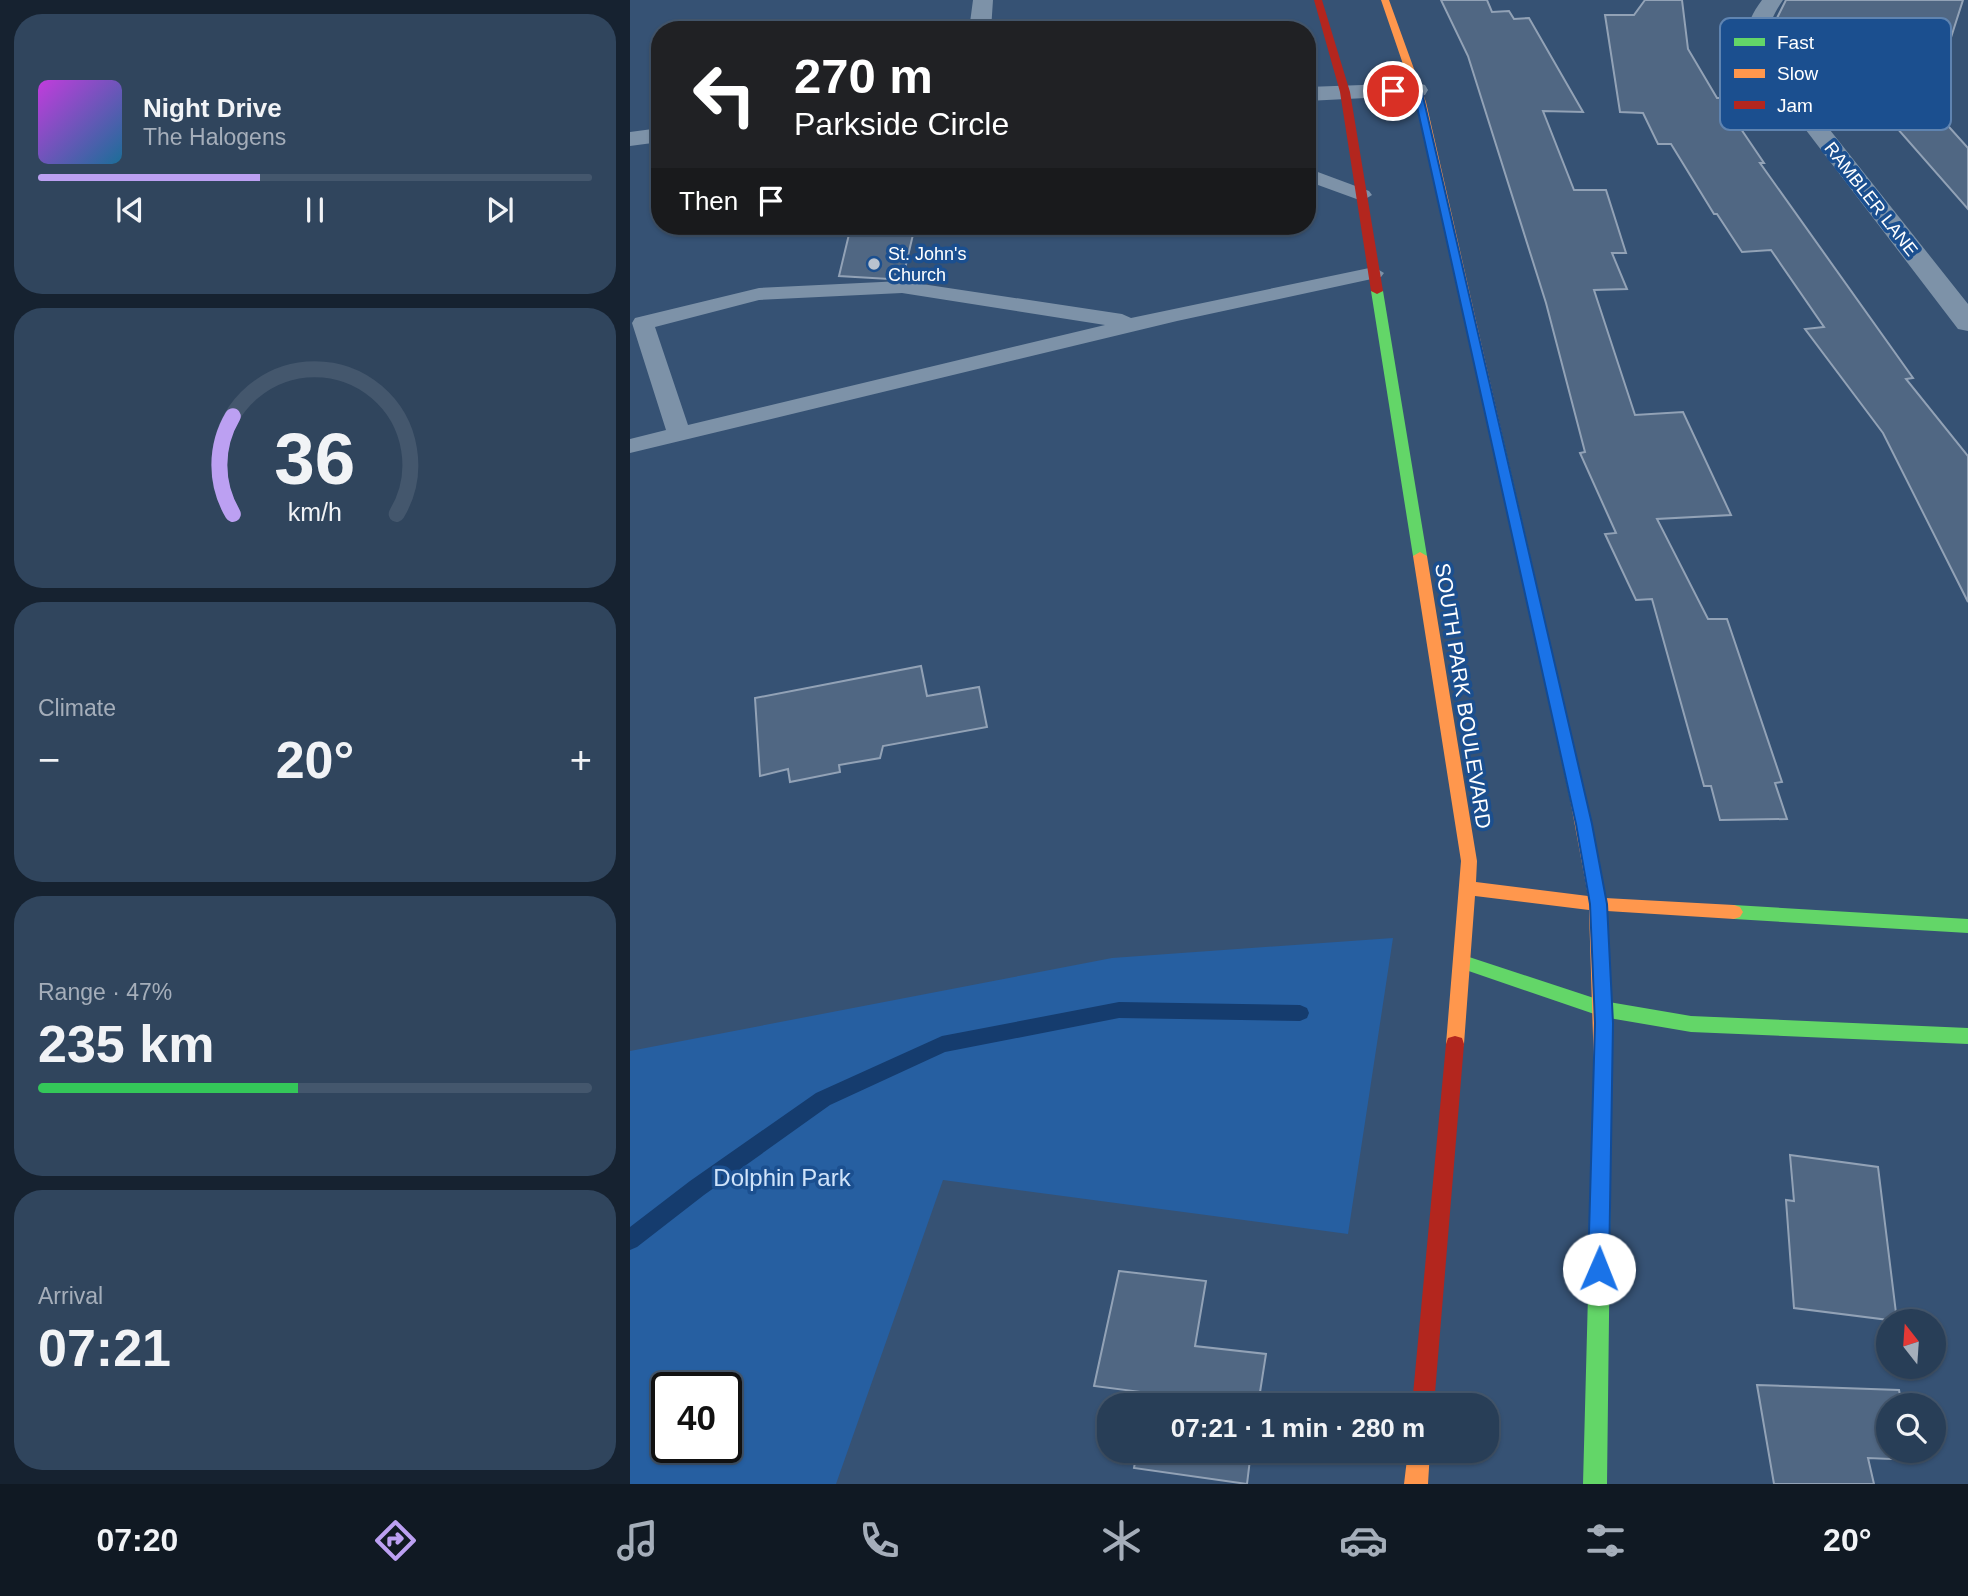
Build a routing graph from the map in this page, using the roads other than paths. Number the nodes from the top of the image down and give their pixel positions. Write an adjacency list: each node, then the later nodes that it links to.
1 (983, 0): 6 (street)
2 (1318, 0): 8 (street, SOUTH PARK BOULEVARD)
3 (1385, 0): 7 (street)
4 (1773, 0): 5 (street, RAMBLER LANE)
5 (1758, 18)
6 (981, 21)
7 (1418, 90): 8 (street); 21 (street)
8 (1345, 92): 9 (street); 14 (street, SOUTH PARK BOULEVARD)
9 (1316, 94)
10 (1818, 130): 17 (street, RAMBLER LANE)
11 (651, 136): 12 (street)
12 (630, 139)
13 (1316, 177): 14 (lane)
14 (1362, 195): 15 (street, SOUTH PARK BOULEVARD)
15 (1374, 273): 16 (lane); 20 (street, SOUTH PARK BOULEVARD)
16 (1138, 323): 18 (lane); 18 (lane)
17 (1968, 323)
18 (680, 434): 19 (lane)
19 (630, 446)
20 (1469, 888): 21 (street); 23 (street, SOUTH PARK BOULEVARD)
21 (1598, 904): 22 (street); 24 (street)
22 (1968, 926)
23 (1462, 962): 24 (street); 26 (street, SOUTH PARK BOULEVARD)
24 (1603, 1009): 25 (street); 29 (street)
25 (1968, 1037)
26 (1424, 1393)
27 (1418, 1463): 28 (street)
28 (1416, 1484)
29 (1595, 1484)

